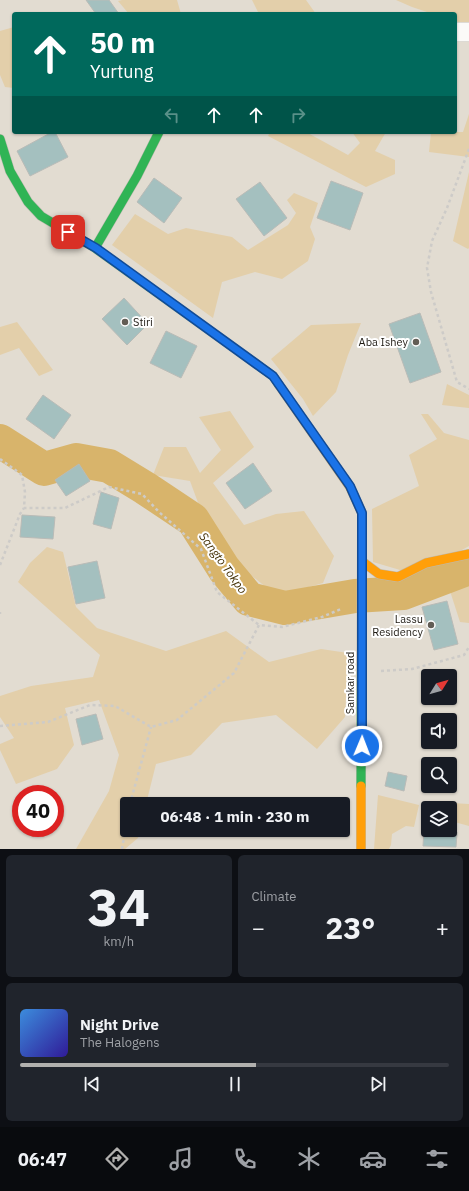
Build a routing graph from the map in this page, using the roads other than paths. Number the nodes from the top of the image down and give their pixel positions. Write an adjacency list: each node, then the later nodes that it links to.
1 (457, 32): 2 (street)
2 (469, 32)
3 (157, 134): 5 (street)
4 (0, 139): 5 (street, Samkar road)
5 (96, 248): 7 (street, Samkar road)
6 (469, 554): 7 (street)
7 (362, 562): 8 (street, Samkar road)
8 (361, 849)

